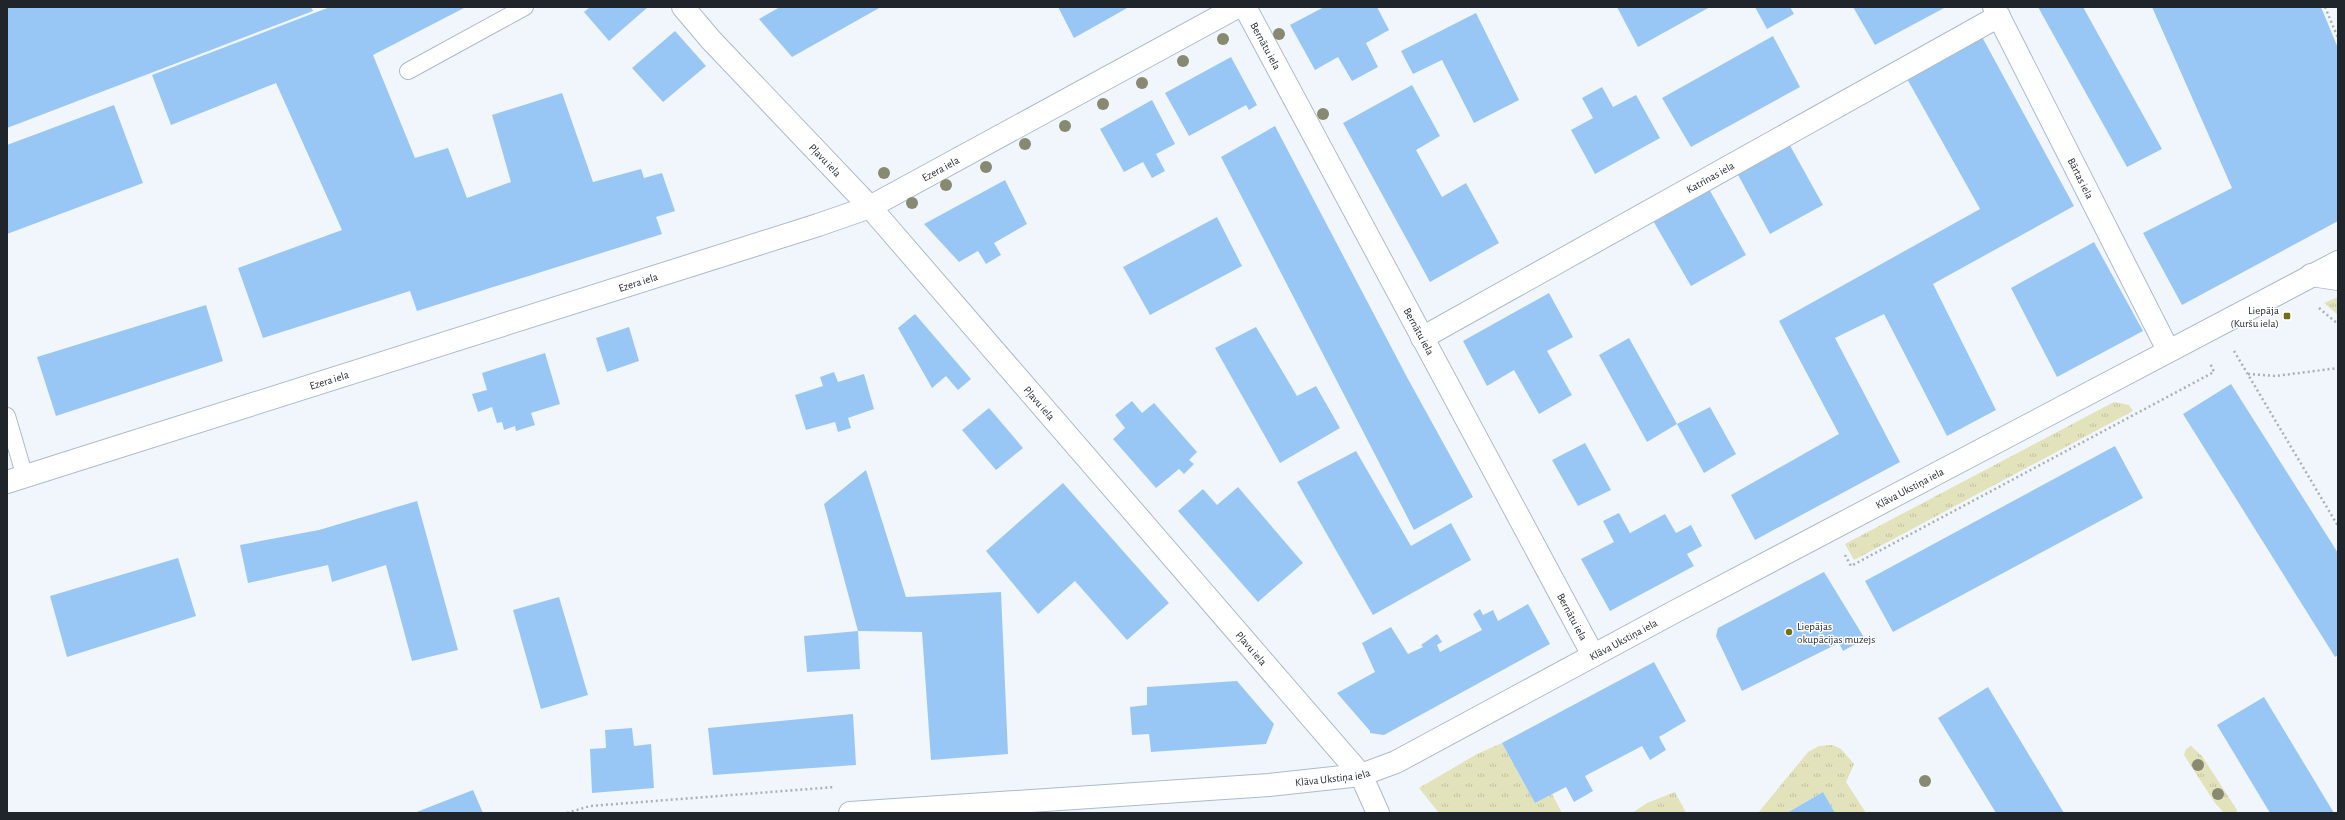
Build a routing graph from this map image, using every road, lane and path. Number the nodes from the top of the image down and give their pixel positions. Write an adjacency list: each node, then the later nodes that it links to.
1 (525, 7): 8 (lane)
2 (683, 7): 9 (street, Pļavu iela)
3 (1237, 7): 9 (street, Ezera iela)
4 (1245, 7): 15 (street, Bernātu iela)
5 (2325, 7): 7 (path)
6 (1996, 11): 15 (street, Katrīnas iela); 17 (street, Bārtas iela)
7 (2338, 38)
8 (408, 71)
9 (870, 207): 24 (street, Ezera iela); 28 (street, Pļavu iela)
10 (2338, 262): 11 (street, Klāva Ukstiņa iela)
11 (2311, 275): 12 (street); 17 (street, Klāva Ukstiņa iela)
12 (2338, 279)
13 (2311, 311): 14 (path)
14 (2338, 324)
15 (1422, 338): 27 (street, Bernātu iela)
16 (2241, 347): 18 (path)
17 (2168, 350): 27 (street, Klāva Ukstiņa iela)
18 (2234, 350): 19 (path); 22 (path)
19 (2228, 353)
20 (2216, 359): 26 (path)
21 (2338, 368): 22 (path)
22 (2248, 374): 25 (path)
23 (7, 416): 24 (lane)
24 (16, 480)
25 (2338, 526)
26 (1842, 550)
27 (1593, 655): 28 (street, Klāva Ukstiņa iela)
28 (1361, 775): 29 (street, Klāva Ukstiņa iela); 30 (street, Pļavu iela)
29 (850, 813)
30 (1378, 813)

